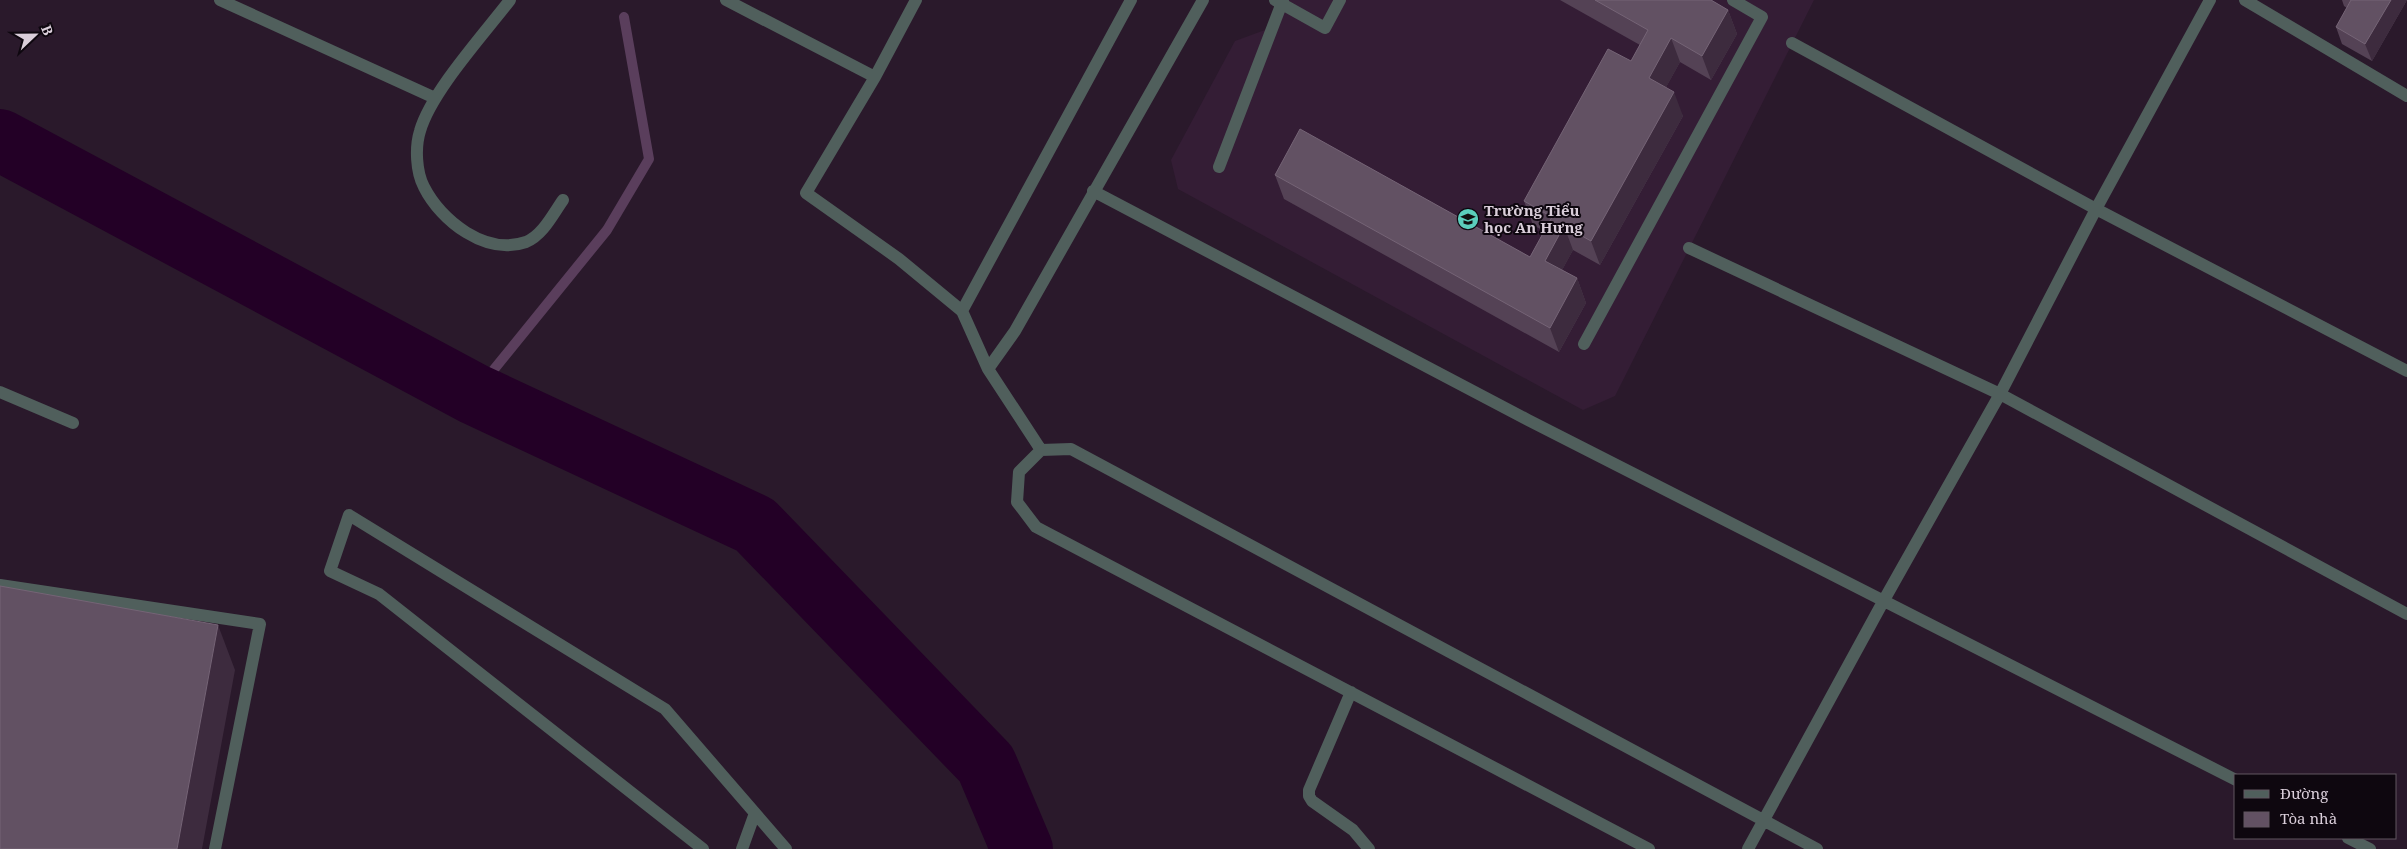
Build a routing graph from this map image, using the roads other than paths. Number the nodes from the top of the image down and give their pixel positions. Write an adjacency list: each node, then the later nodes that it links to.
1 (220, 0): 15 (street)
2 (510, 0): 15 (street)
3 (726, 0): 13 (street)
4 (916, 0): 13 (street)
5 (1131, 0): 21 (street)
6 (1203, 0): 17 (street)
7 (1340, 0): 11 (street)
8 (1733, 0): 22 (street)
9 (2210, 0): 19 (street)
10 (2245, 0): 14 (street)
11 (1280, 1): 16 (street)
12 (1792, 44): 19 (street)
13 (875, 77): 21 (street)
14 (2407, 96)
15 (435, 98): 18 (street)
16 (1219, 167)
17 (1093, 191): 23 (street); 30 (street)
18 (563, 200)
19 (2096, 209): 24 (street); 26 (street)
20 (1689, 248): 26 (street)
21 (962, 310): 23 (street)
22 (1584, 344)
23 (988, 369): 28 (street)
24 (2407, 371)
25 (0, 392): 27 (street)
26 (2000, 394): 30 (street); 31 (street)
27 (73, 423)
28 (1041, 450): 32 (street); 35 (street)
29 (0, 585): 37 (street)
30 (1884, 600): 33 (street); 35 (street)
31 (2407, 614)
32 (1352, 692): 41 (street); 42 (street)
33 (2234, 779)
34 (755, 814): 38 (street); 39 (street); 40 (street)
35 (1764, 820): 43 (street); 44 (street)
36 (2350, 839): 45 (street)
37 (215, 849)
38 (703, 849)
39 (742, 849)
40 (786, 849)
41 (1369, 849)
42 (1649, 849)
43 (1748, 849)
44 (1817, 849)
45 (2370, 849)

